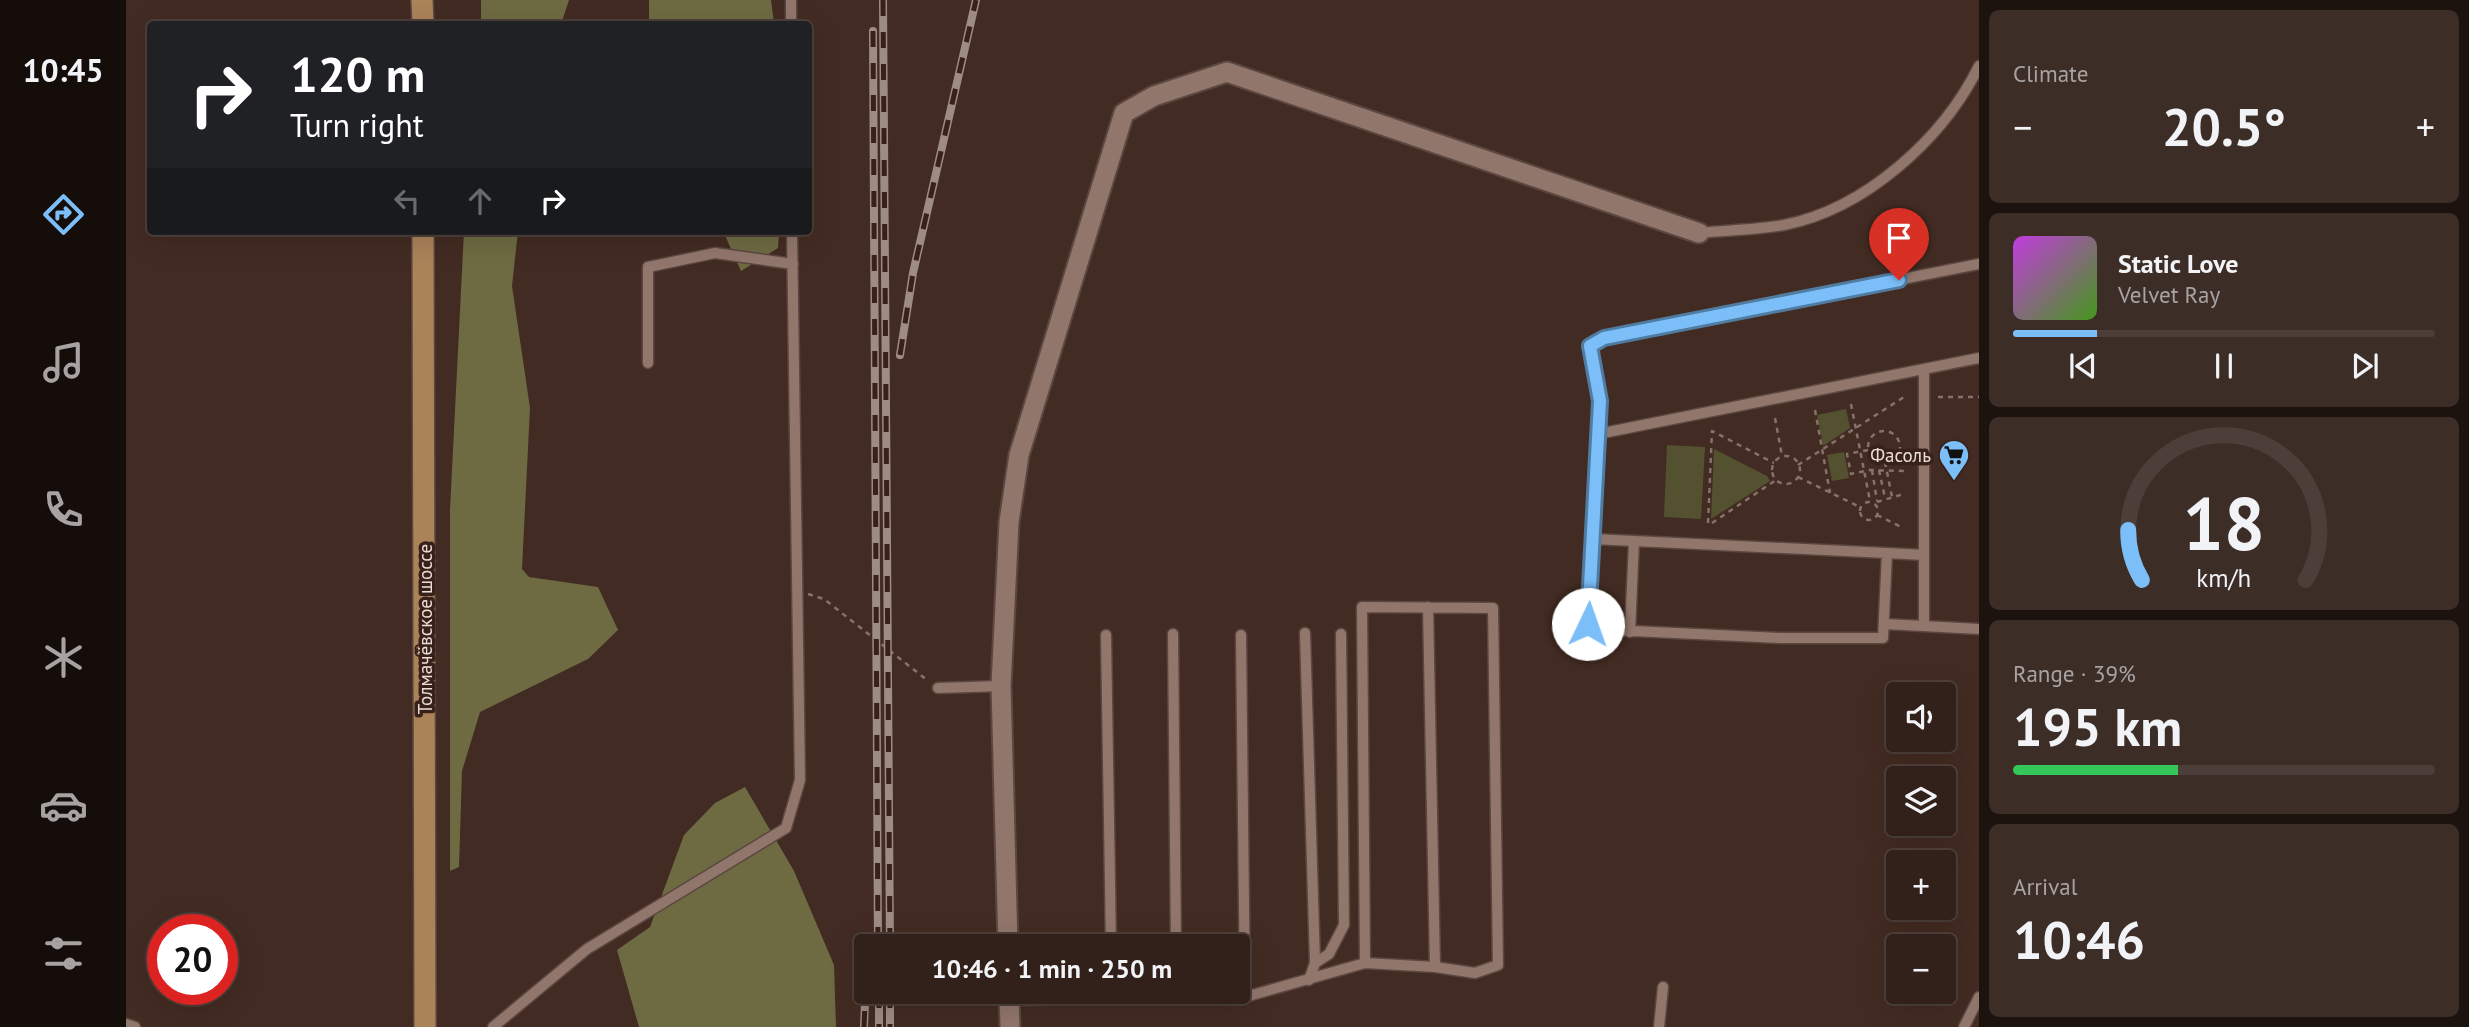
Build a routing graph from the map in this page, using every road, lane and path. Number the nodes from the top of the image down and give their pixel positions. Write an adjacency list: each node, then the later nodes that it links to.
1 (422, 0): 3 (main road)
2 (791, 0): 4 (lane)
3 (422, 21)
4 (791, 21)
5 (1979, 66): 6 (lane)
6 (1699, 233): 59 (street)
7 (423, 235): 75 (main road, Толмачёвское шоссе)
8 (792, 235): 9 (lane)
9 (793, 264): 12 (lane); 48 (lane)
10 (1979, 264): 21 (lane)
11 (1979, 358): 13 (lane)
12 (648, 363)
13 (1924, 369): 15 (lane); 21 (lane)
14 (1904, 397): 20 (path)
15 (1924, 397): 16 (path); 47 (lane)
16 (1979, 397)
17 (1851, 404): 20 (path)
18 (1815, 411): 22 (path)
19 (1775, 418): 25 (path)
20 (1856, 428): 22 (path); 24 (path)
21 (1598, 434): 44 (lane)
22 (1822, 450): 28 (path); 36 (path)
23 (1868, 450): 24 (path); 26 (path); 26 (path)
24 (1860, 452): 31 (path); 31 (path)
25 (1782, 457): 27 (path); 28 (path)
26 (1885, 462): 32 (path)
27 (1774, 463): 35 (path); 35 (path)
28 (1798, 465): 34 (path)
29 (1872, 470): 30 (path); 31 (path); 40 (path)
30 (1880, 470): 32 (path); 39 (path)
31 (1864, 471): 40 (path)
32 (1887, 471): 33 (path); 38 (path)
33 (1904, 471)
34 (1798, 477): 35 (path); 36 (path)
35 (1776, 480)
36 (1830, 493): 41 (path)
37 (1904, 494): 38 (path)
38 (1892, 497): 39 (path)
39 (1885, 499): 40 (path)
40 (1874, 502): 41 (path); 42 (path)
41 (1860, 507): 42 (path)
42 (1877, 515): 43 (path)
43 (1901, 527)
44 (1593, 539): 45 (lane); 53 (lane)
45 (1634, 541): 46 (lane); 53 (lane)
46 (1887, 553): 47 (lane); 50 (lane)
47 (1924, 555): 51 (lane)
48 (797, 590): 60 (path); 76 (lane)
49 (1428, 607): 66 (lane); 67 (lane); 67 (lane)
50 (1885, 624): 51 (lane); 53 (lane)
51 (1924, 626): 52 (lane)
52 (1979, 629)
53 (1630, 632)
54 (1305, 633): 65 (lane)
55 (1173, 634): 63 (lane)
56 (1341, 634): 65 (lane)
57 (1106, 635): 62 (lane)
58 (1241, 635): 64 (lane)
59 (1001, 686): 60 (lane); 61 (street)
60 (938, 688)
61 (1008, 934)
62 (1111, 934)
63 (1176, 934)
64 (1244, 934)
65 (1315, 963): 68 (lane)
66 (1365, 963): 67 (lane); 68 (lane)
67 (1435, 967)
68 (1309, 980): 70 (lane)
69 (1664, 987): 78 (lane)
70 (1250, 996)
71 (1979, 997): 79 (lane)
72 (1009, 1004): 77 (street)
73 (126, 1024): 74 (lane)
74 (135, 1027)
75 (425, 1027)
76 (493, 1027)
77 (1010, 1027)
78 (1659, 1027)
79 (1964, 1027)

